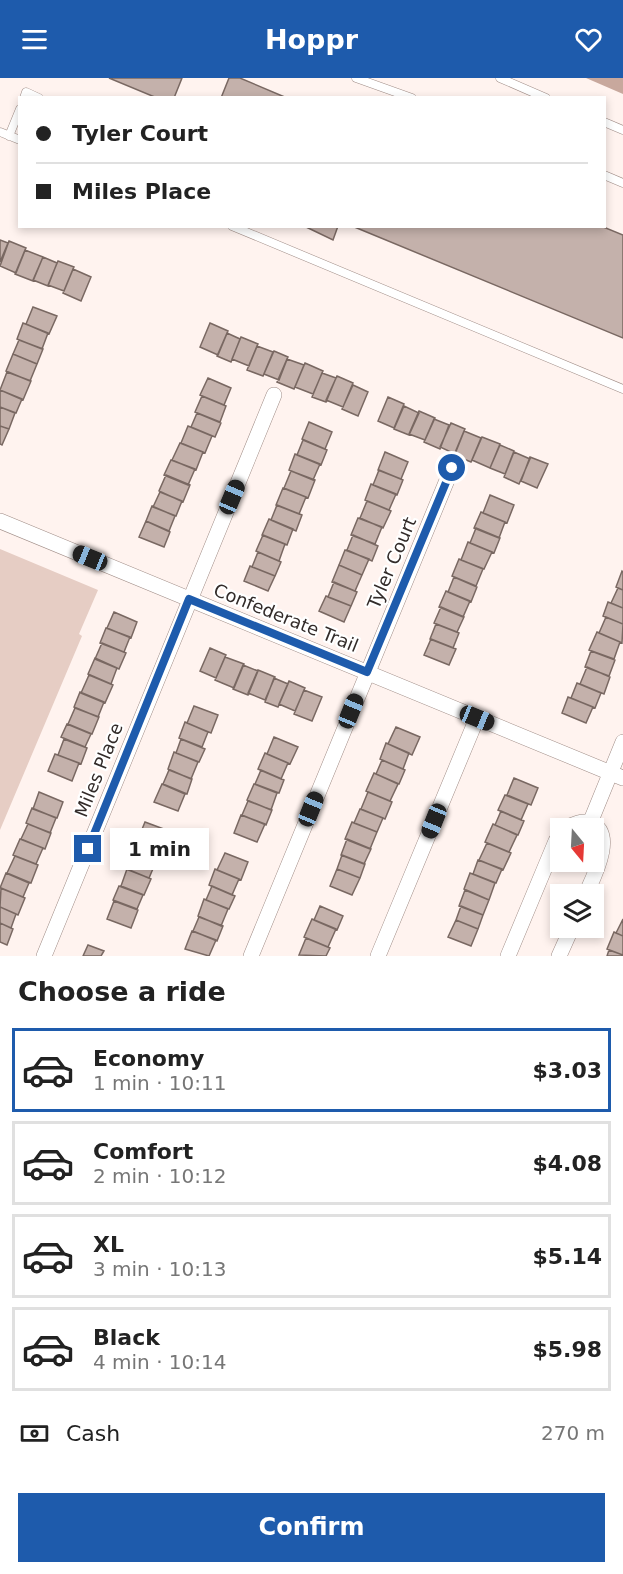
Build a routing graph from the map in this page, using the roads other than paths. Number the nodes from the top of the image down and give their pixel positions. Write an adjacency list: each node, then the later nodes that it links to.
1 (356, 78): 3 (lane)
2 (500, 78): 4 (lane)
3 (406, 96)
4 (541, 96)
5 (18, 114): 9 (lane)
6 (606, 123): 7 (lane)
7 (623, 130)
8 (0, 132): 9 (lane)
9 (9, 136): 10 (lane)
10 (18, 139)
11 (606, 177): 12 (lane)
12 (623, 183)
13 (237, 228): 14 (lane)
14 (623, 389)
15 (274, 395): 18 (street, Miles Place)
16 (452, 468): 19 (street, Tyler Court)
17 (0, 521): 18 (street, Confederate Trail)
18 (189, 599): 19 (street, Confederate Trail); 26 (street, Miles Place)
19 (367, 672): 20 (street, Confederate Trail); 27 (street, Tyler Court)
20 (477, 718): 22 (street, Confederate Trail); 28 (street)
21 (623, 742): 22 (street)
22 (616, 776): 23 (street)
23 (593, 818)
24 (550, 855): 29 (street)
25 (567, 938): 30 (street)
26 (44, 956)
27 (251, 956)
28 (378, 956)
29 (508, 956)
30 (560, 956)

